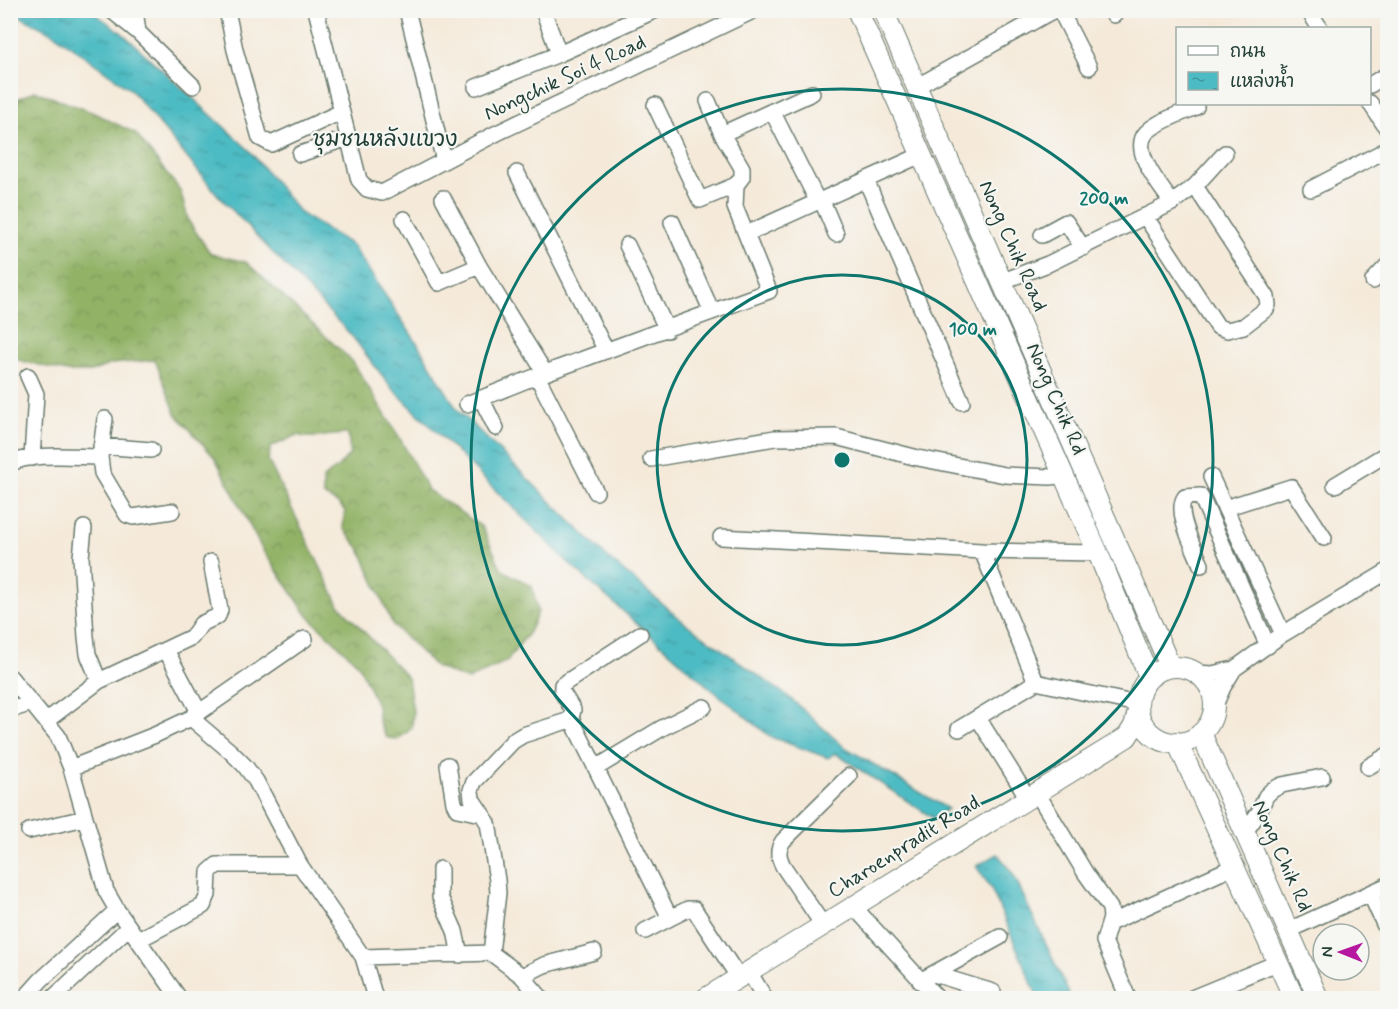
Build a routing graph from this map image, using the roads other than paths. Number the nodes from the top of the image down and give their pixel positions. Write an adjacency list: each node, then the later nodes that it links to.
1 (111, 10): 15 (street)
2 (135, 10): 15 (street)
3 (226, 10): 29 (street)
4 (316, 10): 29 (street, Nongchik Soi 4 Road)
5 (408, 10): 37 (street)
6 (543, 10): 16 (street)
7 (656, 10): 16 (street)
8 (755, 10): 37 (street, Nongchik Soi 4 Road)
9 (857, 10): 36 (main road, Nong Chik Rd)
10 (882, 10): 22 (main road, Nong Chik Road)
11 (1054, 10): 22 (street)
12 (1060, 10): 17 (street)
13 (1311, 12): 14 (street)
14 (1319, 27)
15 (138, 32): 20 (street)
16 (559, 54): 21 (street)
17 (1089, 67)
18 (1388, 74): 19 (street)
19 (1371, 84)
20 (193, 86)
21 (476, 87)
22 (916, 87): 49 (main road, Nong Chik Road)
23 (812, 93): 28 (street)
24 (708, 101): 31 (street)
25 (1371, 104): 30 (street)
26 (655, 105): 40 (street)
27 (1196, 107): 45 (street)
28 (772, 111): 31 (street); 44 (street)
29 (341, 112): 32 (street, Nongchik Soi 4 Road)
30 (1388, 130)
31 (723, 134): 40 (street)
32 (348, 138): 35 (street); 37 (street, Nongchik Soi 4 Road)
33 (1388, 149): 42 (street)
34 (1225, 153): 41 (street)
35 (300, 154)
36 (921, 155): 39 (street); 50 (main road, Nong Chik Rd)
37 (444, 160)
38 (517, 173): 62 (street)
39 (866, 180): 44 (street); 65 (street)
40 (736, 185): 51 (street)
41 (1195, 186): 45 (street); 46 (street)
42 (1311, 189)
43 (442, 198): 56 (street)
44 (820, 201): 51 (street); 52 (street)
45 (1172, 203): 46 (street)
46 (1145, 216): 55 (street)
47 (404, 219): 56 (street)
48 (672, 222): 60 (street)
49 (977, 223): 50 (main road); 58 (main road, Nong Chik Road)
50 (955, 230): 74 (main road, Nong Chik Rd)
51 (746, 234): 60 (street)
52 (836, 234)
53 (1042, 235): 55 (street)
54 (627, 245): 61 (street)
55 (1083, 248): 58 (street)
56 (479, 266): 63 (street)
57 (1388, 266): 59 (street)
58 (1003, 281): 94 (main road, Nong Chik Road)
59 (1373, 281)
60 (712, 312): 61 (street)
61 (667, 330): 62 (street)
62 (606, 351): 63 (street)
63 (541, 374): 67 (street); 77 (street)
64 (28, 376): 71 (street)
65 (962, 402)
66 (105, 419): 69 (street)
67 (496, 428)
68 (151, 450): 69 (street)
69 (100, 452): 71 (street); 78 (street)
70 (1388, 453): 76 (street)
71 (32, 458): 73 (street)
72 (651, 459): 74 (street)
73 (10, 464)
74 (1064, 476): 85 (main road, Nong Chik Rd)
75 (1211, 477): 79 (street)
76 (1335, 485)
77 (596, 492)
78 (172, 511)
79 (1228, 513): 80 (street); 83 (street); 90 (street)
80 (1214, 525): 87 (street); 92 (street)
81 (84, 528): 99 (street)
82 (721, 537): 84 (street)
83 (1324, 538)
84 (982, 551): 85 (street); 100 (street)
85 (1098, 553): 98 (main road, Nong Chik Rd)
86 (211, 562): 93 (street)
87 (1201, 565)
88 (1388, 571): 90 (street)
89 (640, 634): 107 (street)
90 (1283, 634): 92 (street)
91 (305, 639): 106 (street)
92 (1268, 646): 95 (street)
93 (166, 650): 99 (street); 106 (street)
94 (1170, 666): 96 (main road); 98 (main road)
95 (1234, 669): 96 (street); 105 (street)
96 (1197, 673): 105 (main road)
97 (10, 677): 101 (street)
98 (1149, 677): 103 (main road)
99 (99, 681): 109 (street)
100 (1036, 682): 103 (street); 108 (street)
101 (32, 703): 104 (street); 109 (street)
102 (704, 707): 118 (street)
103 (1138, 708): 112 (main road); 113 (main road)
104 (10, 710)
105 (1213, 710): 111 (main road)
106 (195, 715): 117 (street); 126 (street)
107 (571, 718): 118 (street); 122 (street)
108 (978, 718): 110 (street); 121 (street)
109 (46, 721): 117 (street)
110 (959, 729)
111 (1201, 733): 113 (main road); 125 (main road, Nong Chik Rd)
112 (1126, 737): 113 (main road); 121 (main road, Charoenpradit Road)
113 (1168, 741): 127 (main road)
114 (1388, 755): 116 (street)
115 (448, 765): 122 (street)
116 (1368, 767)
117 (71, 768): 123 (street)
118 (596, 768): 133 (street)
119 (849, 776): 135 (street)
120 (1322, 777): 125 (street)
121 (1032, 795): 131 (main road, Charoenpradit Road); 134 (street)
122 (482, 814): 142 (street)
123 (85, 818): 124 (street); 132 (street)
124 (29, 831)
125 (1245, 832): 136 (main road, Nong Chik Rd)
126 (300, 865): 139 (street); 144 (street)
127 (1233, 867): 134 (street); 145 (main road)
128 (440, 868): 143 (street)
129 (1388, 885): 130 (street)
130 (1370, 892): 136 (street); 138 (street)
131 (854, 907): 135 (main road, Charoenpradit Road); 148 (street)
132 (117, 910): 139 (street); 151 (street)
133 (670, 918): 137 (street); 146 (street)
134 (1110, 923): 158 (street)
135 (824, 925): 146 (main road, Charoenpradit Road)
136 (1289, 930): 161 (main road, Nong Chik Rd)
137 (645, 931)
138 (1388, 933)
139 (133, 934): 150 (street); 152 (street)
140 (1000, 937): 148 (street)
141 (594, 952): 147 (street)
142 (491, 953): 143 (street); 147 (street)
143 (460, 954): 144 (street)
144 (363, 957): 153 (street)
145 (1277, 963): 159 (street); 160 (main road)
146 (744, 975): 155 (main road, Charoenpradit Road); 156 (street)
147 (522, 976): 154 (street)
148 (927, 977): 149 (street); 157 (street)
149 (993, 992)
150 (174, 997)
151 (25, 999)
152 (53, 999)
153 (375, 999)
154 (541, 999)
155 (706, 999)
156 (765, 999)
157 (937, 999)
158 (1128, 999)
159 (1192, 999)
160 (1294, 999)
161 (1318, 999)

